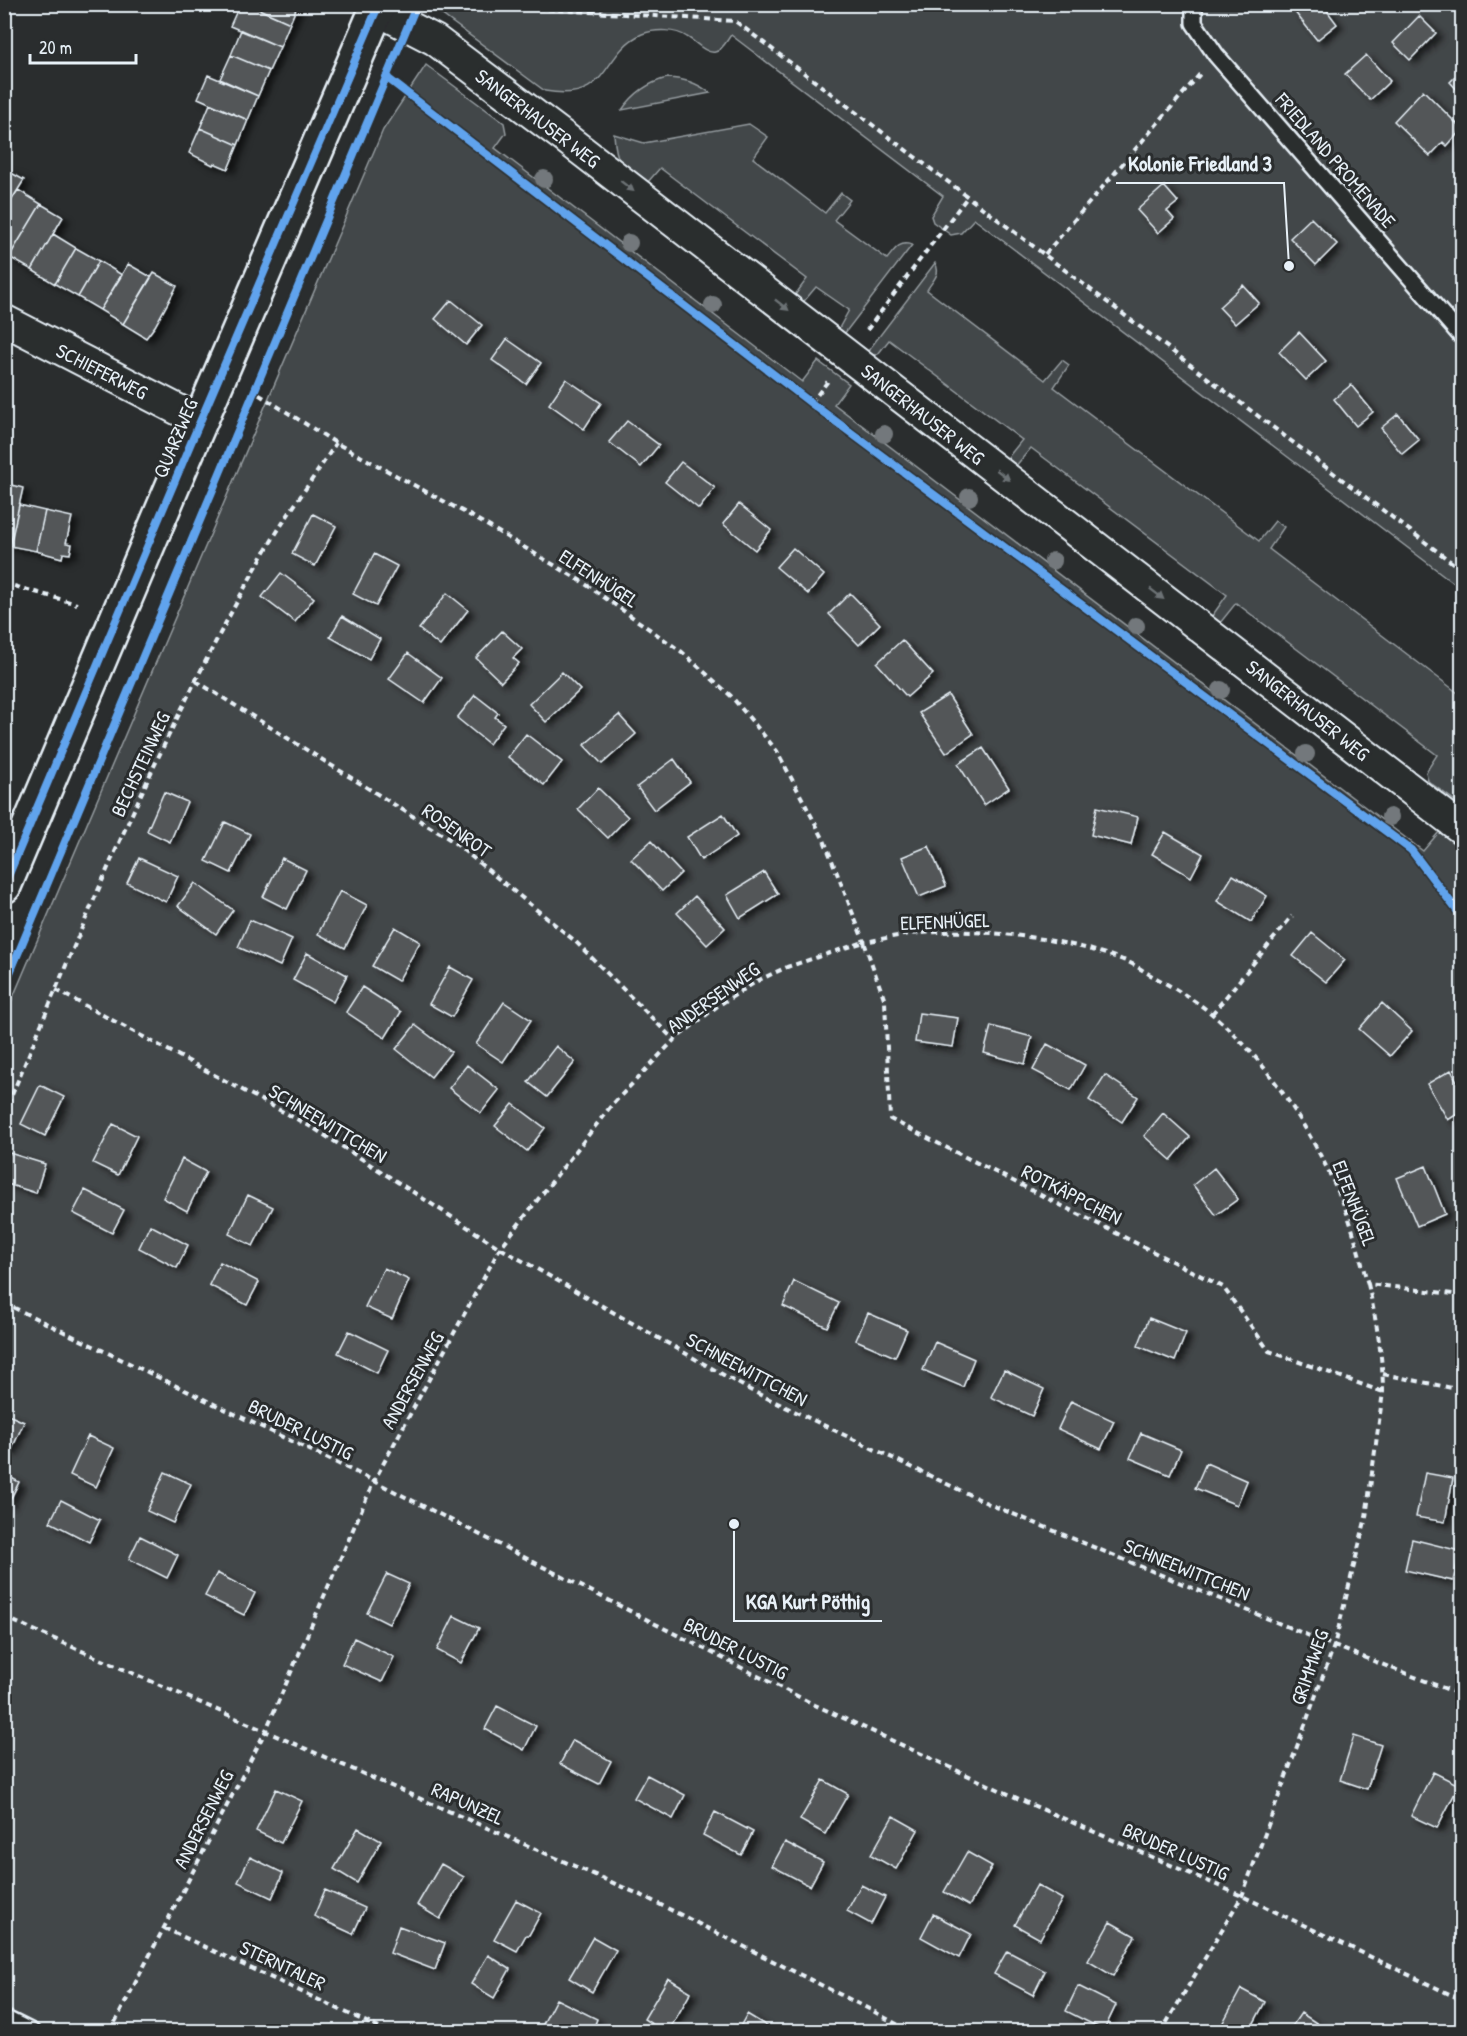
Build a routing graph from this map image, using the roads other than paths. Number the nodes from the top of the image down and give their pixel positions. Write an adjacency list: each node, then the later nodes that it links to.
1 (1194, 4): 4 (lane, FRIEDLAND PROMENADE)
2 (378, 7): 5 (street, QUARZWEG); 6 (street, SANGERHAUSER WEG, one-way to 6)
3 (4, 320): 5 (street, SCHIEFERWEG)
4 (1462, 337)
5 (200, 421): 7 (street, QUARZWEG)
6 (1462, 829)
7 (4, 886)
8 (4, 2018): 9 (lane)
9 (33, 2031)

